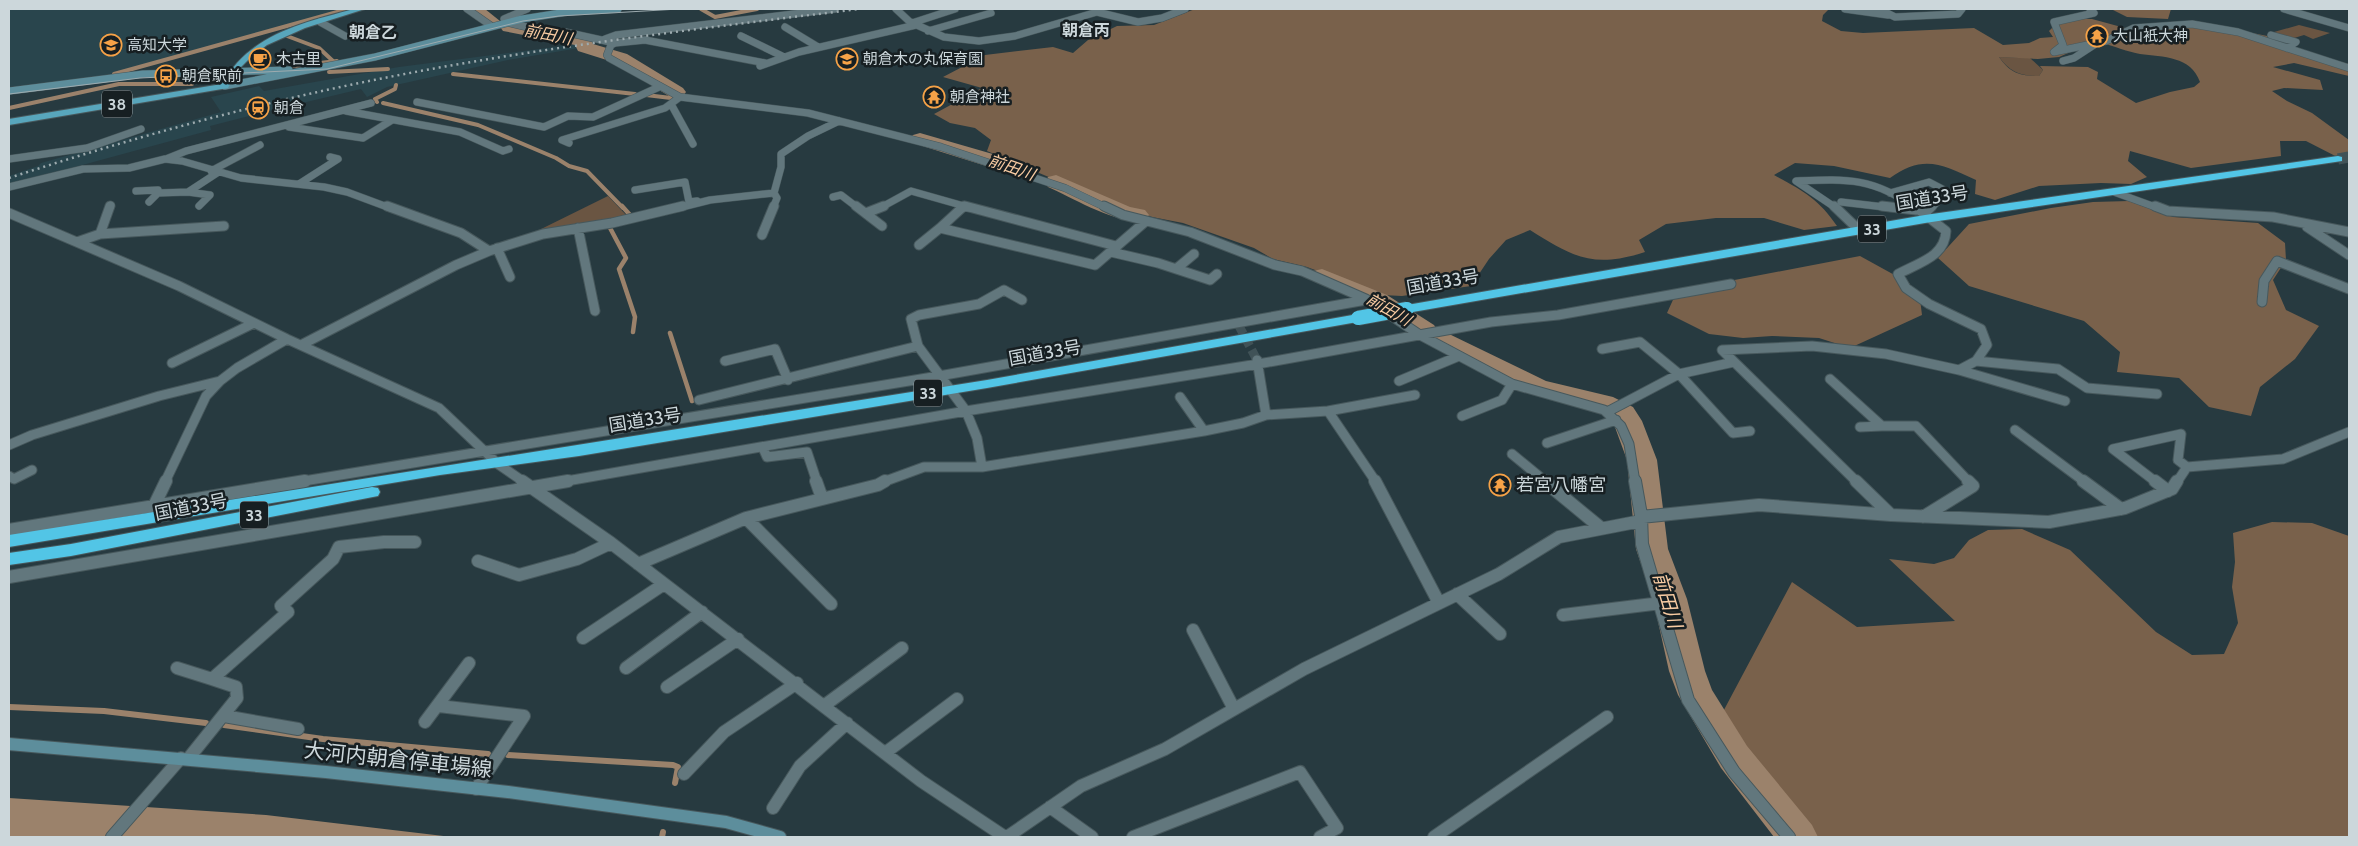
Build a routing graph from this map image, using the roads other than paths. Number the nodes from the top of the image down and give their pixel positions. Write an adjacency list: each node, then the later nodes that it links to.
1 (360, 9): 18 (main road)
2 (467, 9): 21 (street)
3 (527, 9): 19 (street)
4 (618, 9): 14 (main road)
5 (835, 9): 28 (street)
6 (896, 9): 20 (street)
7 (954, 9): 20 (street)
8 (1185, 9): 15 (street)
9 (1844, 9): 17 (street)
10 (1879, 9): 17 (street)
11 (1962, 9): 17 (street)
12 (2090, 9): 29 (street)
13 (2284, 9): 23 (street)
14 (570, 10): 19 (main road)
15 (1101, 10): 24 (street)
16 (990, 13): 24 (street)
17 (1888, 15)
18 (320, 22): 26 (street); 37 (main road)
19 (505, 22): 21 (main road); 28 (street)
20 (914, 24): 24 (street); 31 (street)
21 (490, 25): 35 (main road)
22 (785, 27): 31 (street)
23 (2349, 28)
24 (928, 31)
25 (2271, 35): 32 (street)
26 (345, 36)
27 (742, 36): 33 (street)
28 (605, 39): 30 (street)
29 (2097, 43): 32 (street); 34 (street)
30 (615, 44): 33 (street); 39 (street)
31 (818, 47): 33 (street)
32 (2287, 48): 36 (street)
33 (782, 56)
34 (2063, 60)
35 (336, 66): 37 (main road); 38 (main road)
36 (2349, 68)
37 (231, 71): 38 (main road); 40 (main road)
38 (224, 86): 48 (main road, 38)
39 (659, 88): 41 (street); 42 (street)
40 (9, 91)
41 (680, 97): 44 (street); 47 (street)
42 (417, 102)
43 (371, 103): 45 (street)
44 (671, 104): 51 (street); 52 (street)
45 (343, 110): 46 (street); 49 (street)
46 (392, 120): 49 (street); 54 (street)
47 (839, 121): 64 (street); 78 (street)
48 (9, 122)
49 (283, 126): 57 (street)
50 (141, 130): 56 (street)
51 (569, 143)
52 (693, 144)
53 (260, 145): 59 (street)
54 (509, 149)
55 (330, 157): 60 (street)
56 (9, 159)
57 (165, 159): 59 (street); 61 (street)
58 (2338, 159): 66 (highway, 国道33号 / 33)
59 (214, 172): 60 (street); 65 (street)
60 (299, 184): 90 (street)
61 (9, 187)
62 (635, 190): 64 (street)
63 (136, 191): 67 (street)
64 (774, 191): 82 (street); 87 (street)
65 (188, 192): 67 (street); 73 (street)
66 (2114, 192): 77 (highway, 国道33号 / 33); 79 (street)
67 (158, 193): 70 (street)
68 (1890, 193): 77 (street); 77 (street); 84 (street)
69 (833, 197): 76 (street)
70 (149, 202)
71 (1841, 202): 77 (street)
72 (111, 205): 86 (street)
73 (198, 206)
74 (964, 206): 76 (street); 83 (street); 91 (street)
75 (9, 213): 88 (street)
76 (866, 213): 81 (street)
77 (1925, 214): 84 (highway, 国道33号 / 33); 111 (street)
78 (1146, 221): 91 (street); 99 (street)
79 (2302, 224): 85 (street); 93 (street)
80 (224, 226): 86 (street)
81 (882, 226)
82 (578, 228): 90 (street); 102 (street)
83 (940, 228): 89 (street); 91 (street)
84 (1860, 231): 123 (highway, 国道33号 / 33, bridge)
85 (2349, 232)
86 (100, 234): 88 (street)
87 (762, 235)
88 (77, 242): 103 (street)
89 (919, 245)
90 (493, 249): 96 (street); 106 (street)
91 (1114, 249): 94 (street)
92 (1194, 254): 94 (street)
93 (2349, 255)
94 (1176, 269): 95 (street)
95 (1217, 274)
96 (510, 277)
97 (1731, 284): 104 (street)
98 (2349, 288): 101 (street)
99 (1366, 299): 104 (street); 117 (street)
100 (1022, 300): 107 (street)
101 (2262, 302)
102 (595, 311)
103 (254, 323): 105 (street); 114 (street)
104 (1420, 335): 109 (street); 112 (street)
105 (287, 339): 106 (street); 120 (street)
106 (301, 345): 143 (street)
107 (918, 346): 117 (street); 119 (street)
108 (1602, 349): 116 (street)
109 (1459, 356): 121 (street); 122 (street)
110 (725, 361): 119 (street)
111 (1976, 361): 115 (street); 124 (street)
112 (1258, 362): 129 (street); 132 (street)
113 (1734, 362): 115 (street); 116 (street); 155 (street)
114 (172, 363)
115 (1959, 370): 128 (street)
116 (1679, 374): 131 (street); 138 (street)
117 (939, 376): 123 (street); 143 (street)
118 (1830, 379): 134 (street)
119 (788, 380): 127 (street)
120 (220, 381): 141 (street); 153 (street)
121 (1399, 381)
122 (1512, 384): 131 (street); 133 (street)
123 (950, 390): 129 (street); 145 (highway, 国道33号 / 33)
124 (2157, 394)
125 (1415, 395): 130 (street)
126 (1180, 397): 137 (street)
127 (699, 400)
128 (2066, 401)
129 (966, 411): 142 (street); 146 (street)
130 (1328, 411): 132 (street); 171 (street)
131 (1613, 412): 140 (street); 158 (street)
132 (1266, 415): 137 (street)
133 (1462, 416)
134 (1882, 426): 135 (street); 156 (street)
135 (1860, 427)
136 (2015, 430): 154 (street)
137 (1204, 431): 146 (street)
138 (1750, 431)
139 (2349, 432): 147 (street)
140 (1546, 443)
141 (9, 446)
142 (763, 448): 150 (street); 152 (street)
143 (482, 450): 145 (street); 153 (street)
144 (1512, 454): 159 (street)
145 (498, 464): 150 (street); 161 (highway, 国道33号 / 33); 164 (highway, 国道33号 / 33)
146 (982, 467): 152 (street)
147 (2187, 468): 151 (street); 151 (street)
148 (32, 470): 149 (street)
149 (11, 479)
150 (531, 487): 163 (street); 167 (street)
151 (2168, 490): 154 (street)
152 (822, 498): 157 (street)
153 (153, 508): 160 (street)
154 (2121, 509): 156 (street)
155 (1891, 515): 156 (street); 158 (street)
156 (1923, 516)
157 (746, 518): 166 (street); 172 (street)
158 (1645, 518): 159 (street); 170 (street)
159 (1601, 528): 169 (street)
160 (9, 530)
161 (9, 542)
162 (415, 542): 183 (street)
163 (611, 543): 165 (street); 166 (street)
164 (9, 559)
165 (478, 561)
166 (638, 564): 168 (street)
167 (9, 577)
168 (664, 584): 173 (street); 177 (street)
169 (1457, 594): 171 (street); 176 (street)
170 (1661, 602): 174 (street); 209 (street)
171 (1439, 603): 189 (street)
172 (831, 604)
173 (702, 612): 178 (street); 182 (street)
174 (1563, 615)
175 (1193, 630): 189 (street)
176 (1500, 634)
177 (583, 638)
178 (738, 639): 184 (street); 185 (street)
179 (902, 648): 187 (street)
180 (469, 664): 188 (street)
181 (177, 668): 183 (street)
182 (626, 668)
183 (212, 679): 190 (street)
184 (797, 684): 187 (street); 198 (street)
185 (667, 687)
186 (957, 699): 196 (street)
187 (825, 705): 193 (street)
188 (439, 706): 192 (street); 199 (street)
189 (1234, 709): 200 (street)
190 (224, 716): 194 (street); 197 (street)
191 (1607, 717): 208 (street)
192 (425, 722)
193 (847, 723): 196 (street); 201 (street)
194 (298, 729)
195 (9, 744): 197 (main road, 大河内朝倉停車場線)
196 (885, 753): 204 (street)
197 (185, 758): 199 (main road, 大河内朝倉停車場線); 202 (street)
198 (684, 774)
199 (476, 788): 203 (main road, 大河内朝倉停車場線)
200 (1050, 807): 204 (street); 205 (street)
201 (773, 808)
202 (112, 837)
203 (780, 837)
204 (1006, 837)
205 (1092, 837)
206 (1133, 837): 207 (street)
207 (1320, 837)
208 (1434, 837)
209 (1789, 837)

